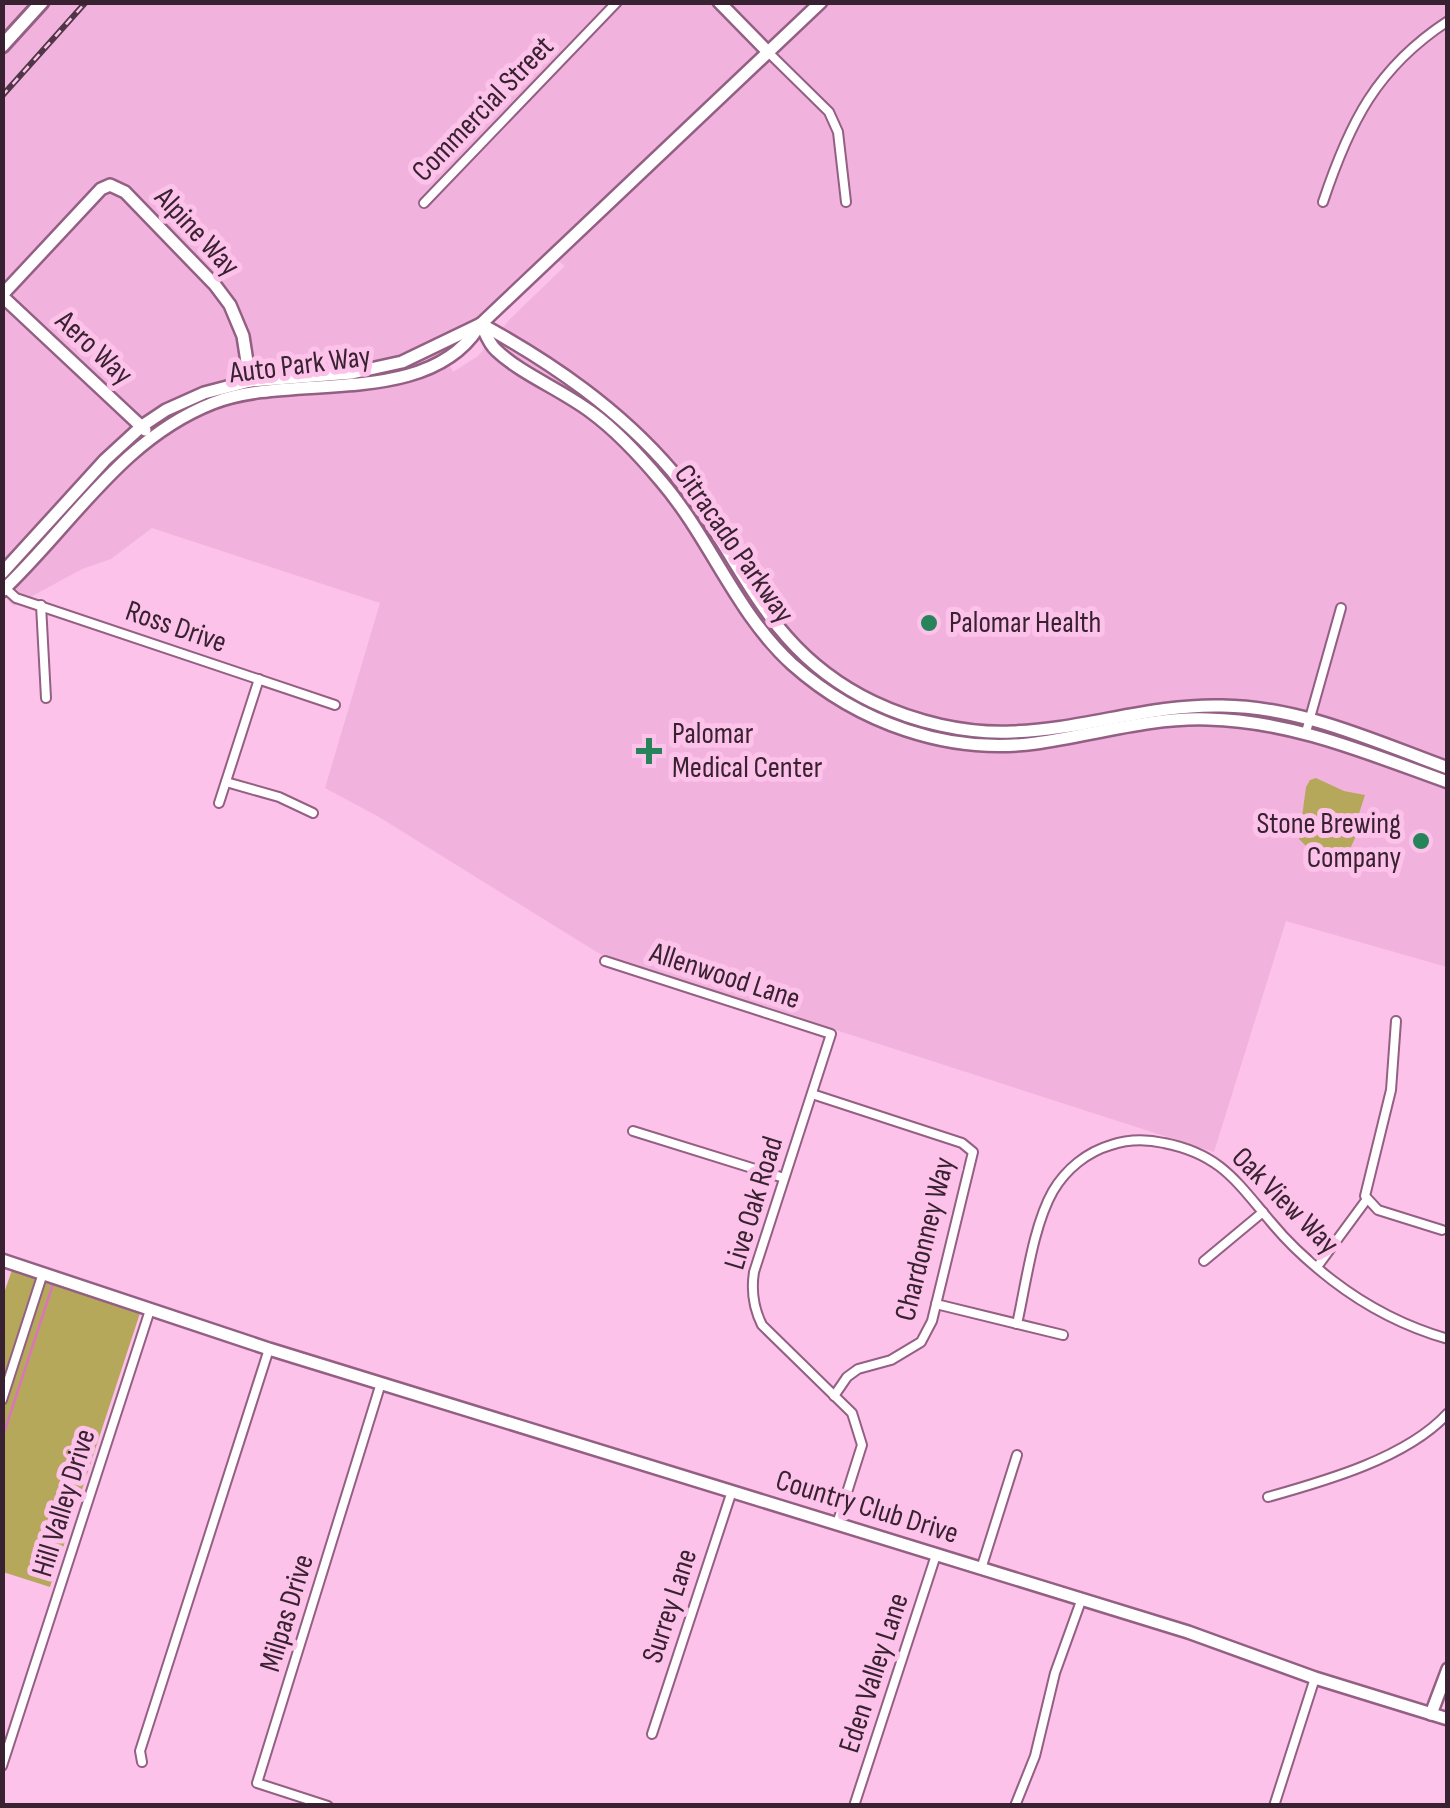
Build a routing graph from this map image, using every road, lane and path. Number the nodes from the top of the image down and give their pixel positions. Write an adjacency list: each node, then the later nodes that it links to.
1 (42, 2): 6 (main road)
2 (617, 2): 10 (street, Commercial Street)
3 (719, 2): 7 (main road)
4 (821, 2): 7 (main road, Auto Park Way)
5 (1448, 21): 9 (street)
6 (2, 46)
7 (768, 52): 8 (street); 12 (main road, Auto Park Way)
8 (846, 202)
9 (1323, 202)
10 (424, 203)
11 (2, 296): 13 (main road, Alpine Way); 14 (main road, Aero Way)
12 (481, 324): 13 (main road, Auto Park Way); 15 (main road, Auto Park Way); 23 (main road, Citracado Parkway); 24 (main road, Citracado Parkway)
13 (250, 381): 14 (main road, Auto Park Way)
14 (142, 426): 15 (main road, Aero Way); 16 (main road, Auto Park Way)
15 (151, 437): 17 (main road, Auto Park Way)
16 (2, 573)
17 (4, 590): 18 (street, Ross Drive)
18 (41, 605): 20 (street, Ross Drive); 21 (street)
19 (1342, 608): 23 (street)
20 (259, 679): 22 (street, Ross Drive); 26 (street)
21 (46, 698)
22 (335, 705)
23 (1310, 718): 24 (street); 25 (main road, Citracado Parkway)
24 (1306, 732): 27 (main road, Citracado Parkway)
25 (1448, 768)
26 (226, 782): 28 (street); 29 (street)
27 (1448, 782)
28 (219, 803)
29 (312, 813)
30 (606, 961): 32 (street, Allenwood Lane)
31 (1396, 1021): 36 (street)
32 (832, 1034): 33 (street, Live Oak Road)
33 (812, 1094): 35 (street, Live Oak Road); 43 (street, Chardonney Way)
34 (634, 1130): 35 (street)
35 (784, 1178): 51 (street, Live Oak Road)
36 (1367, 1199): 38 (street); 41 (street)
37 (1263, 1212): 40 (street); 41 (street, Oak View Way); 45 (street, Oak View Way)
38 (1442, 1230)
39 (2, 1260): 42 (main road, Country Club Drive)
40 (1204, 1261)
41 (1316, 1267): 47 (street, Oak View Way)
42 (43, 1273): 44 (main road, Country Club Drive); 50 (street)
43 (936, 1304): 45 (street); 51 (street, Chardonney Way)
44 (150, 1310): 48 (main road, Country Club Drive); 69 (street, Hill Valley Drive)
45 (1016, 1324): 46 (street)
46 (1063, 1336)
47 (1448, 1339)
48 (269, 1349): 49 (main road, Country Club Drive); 68 (street)
49 (381, 1383): 55 (main road, Country Club Drive); 70 (street, Milpas Drive)
50 (5, 1385): 52 (street)
51 (834, 1396): 57 (street, Live Oak Road)
52 (2, 1400)
53 (1448, 1413): 56 (street)
54 (1017, 1456): 59 (street)
55 (732, 1491): 57 (main road, Country Club Drive); 67 (street, Surrey Lane)
56 (1268, 1498)
57 (836, 1525): 58 (main road, Country Club Drive)
58 (936, 1555): 59 (main road, Country Club Drive); 71 (street, Eden Valley Lane)
59 (981, 1569): 60 (main road, Country Club Drive)
60 (1082, 1601): 62 (main road, Country Club Drive); 72 (street)
61 (1448, 1669): 63 (main road)
62 (1315, 1678): 65 (main road, Country Club Drive); 73 (street)
63 (1440, 1688): 64 (main road); 65 (main road)
64 (1448, 1705)
65 (1431, 1714): 66 (main road, Country Club Drive)
66 (1448, 1719)
67 (652, 1734)
68 (142, 1762)
69 (2, 1766)
70 (328, 1806)
71 (854, 1806)
72 (1015, 1806)
73 (1274, 1806)

